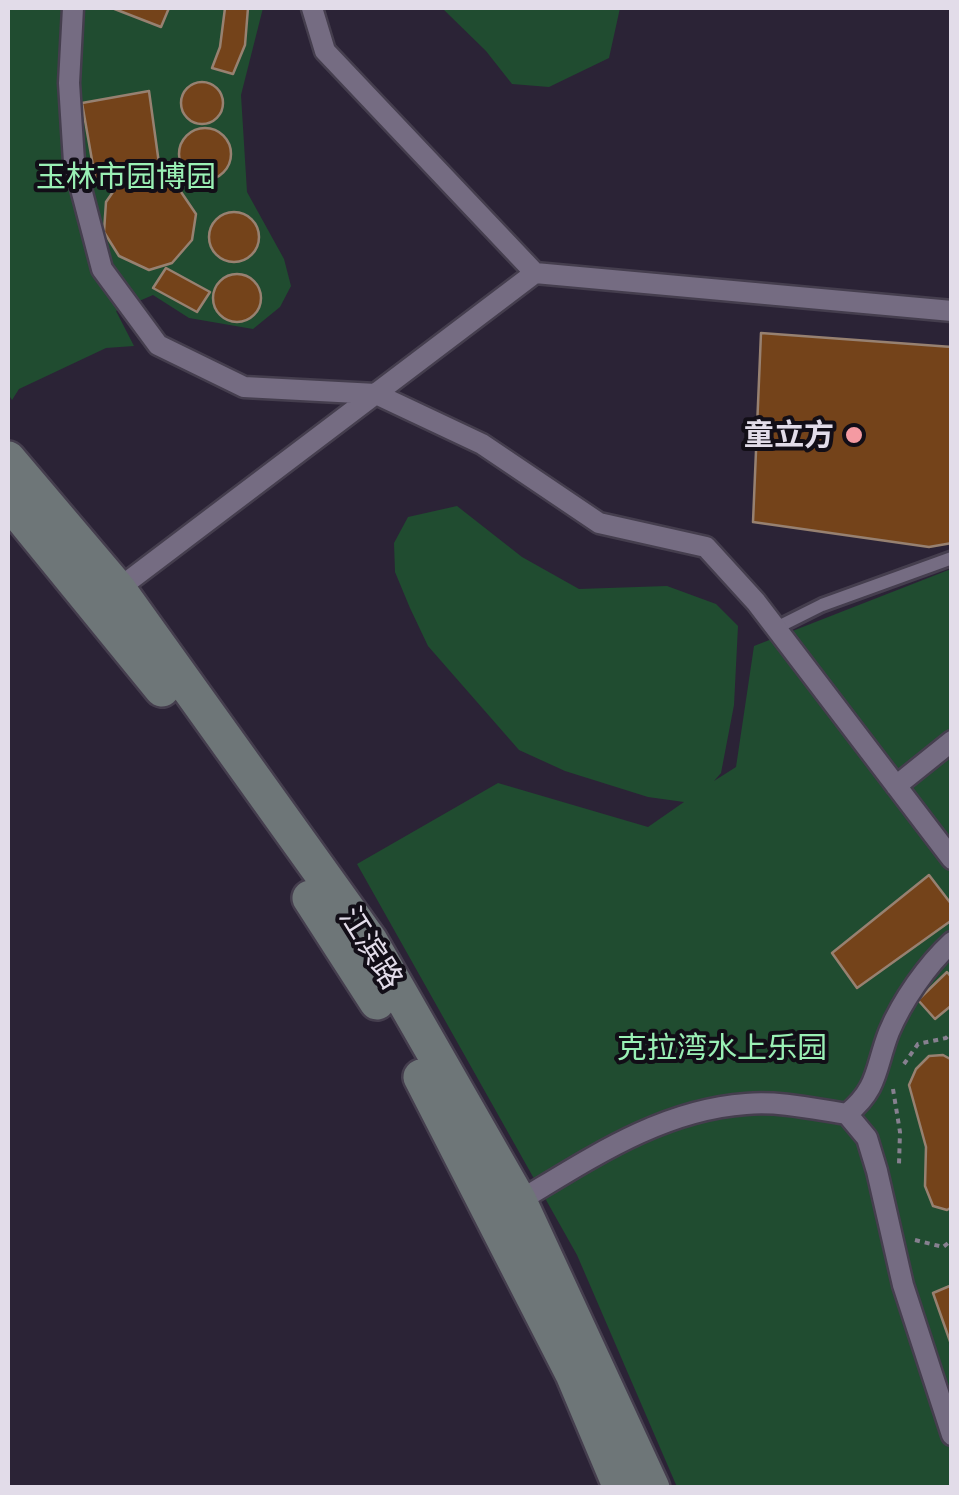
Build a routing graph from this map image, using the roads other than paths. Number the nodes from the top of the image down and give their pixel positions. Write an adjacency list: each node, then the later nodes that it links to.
1 (73, 8): 5 (street)
2 (312, 8): 3 (street)
3 (534, 273): 4 (street); 5 (street)
4 (952, 311)
5 (376, 394): 9 (street); 10 (street)
6 (8, 459): 9 (main road, 江滨路)
7 (8, 500): 18 (main road, 江滨路)
8 (952, 558): 10 (lane)
9 (118, 589): 16 (main road, 江滨路)
10 (776, 628): 12 (street)
11 (952, 741): 12 (street)
12 (896, 786): 13 (street)
13 (952, 859)
14 (952, 942): 15 (street)
15 (847, 1114): 16 (street); 17 (street)
16 (519, 1202): 19 (main road, 江滨路)
17 (952, 1435)
18 (621, 1488)
19 (652, 1488)

